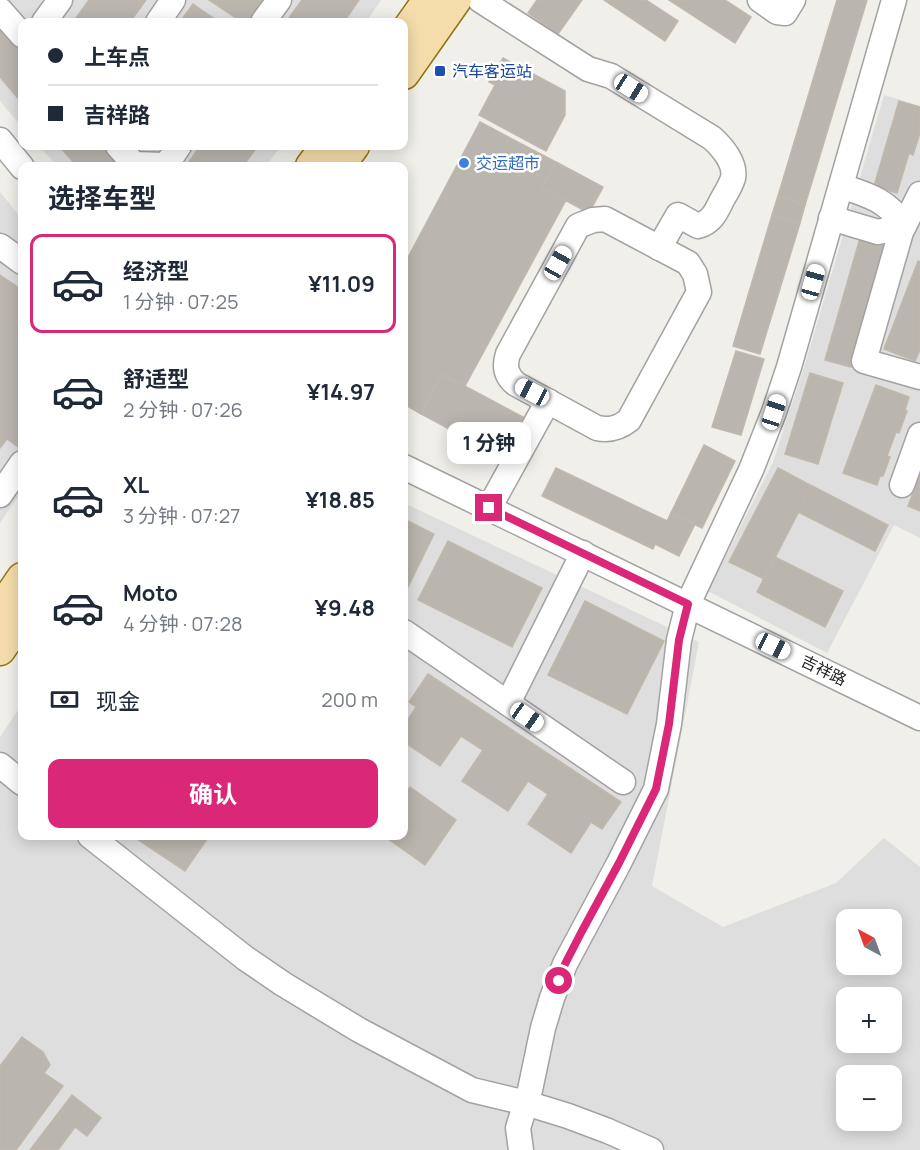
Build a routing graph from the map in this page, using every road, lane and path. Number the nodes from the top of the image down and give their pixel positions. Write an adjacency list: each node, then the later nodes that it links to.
1 (60, 0): 11 (street)
2 (174, 0): 12 (street)
3 (279, 0): 13 (street)
4 (428, 0): 14 (main road)
5 (456, 0): 16 (main road)
6 (480, 0): 26 (street)
7 (760, 0): 8 (street)
8 (793, 0)
9 (894, 0): 21 (street)
10 (0, 10): 15 (street)
11 (47, 18)
12 (161, 18)
13 (266, 18)
14 (408, 28)
15 (18, 31)
16 (408, 68)
17 (0, 140): 19 (street)
18 (122, 150): 20 (street)
19 (18, 162)
20 (132, 162)
21 (841, 186): 23 (street); 24 (street)
22 (920, 194): 24 (street)
23 (831, 218): 24 (street); 38 (street)
24 (903, 226): 28 (street)
25 (0, 246): 27 (street)
26 (659, 248): 29 (street); 29 (street)
27 (18, 259)
28 (920, 377)
29 (548, 401): 35 (street)
30 (920, 435): 33 (street)
31 (18, 468): 34 (street)
32 (408, 469): 35 (street, 吉祥路)
33 (902, 485)
34 (0, 495)
35 (489, 508): 36 (street, 吉祥路)
36 (583, 554): 38 (street, 吉祥路); 41 (street)
37 (11, 598): 40 (main road)
38 (688, 604): 42 (street, 吉祥路); 47 (street)
39 (408, 635): 41 (street)
40 (0, 650)
41 (508, 703): 45 (street)
42 (920, 718)
43 (0, 765): 44 (street)
44 (18, 780)
45 (623, 782)
46 (95, 840): 47 (street)
47 (526, 1103): 48 (street); 49 (street)
48 (521, 1150)
49 (651, 1150)

